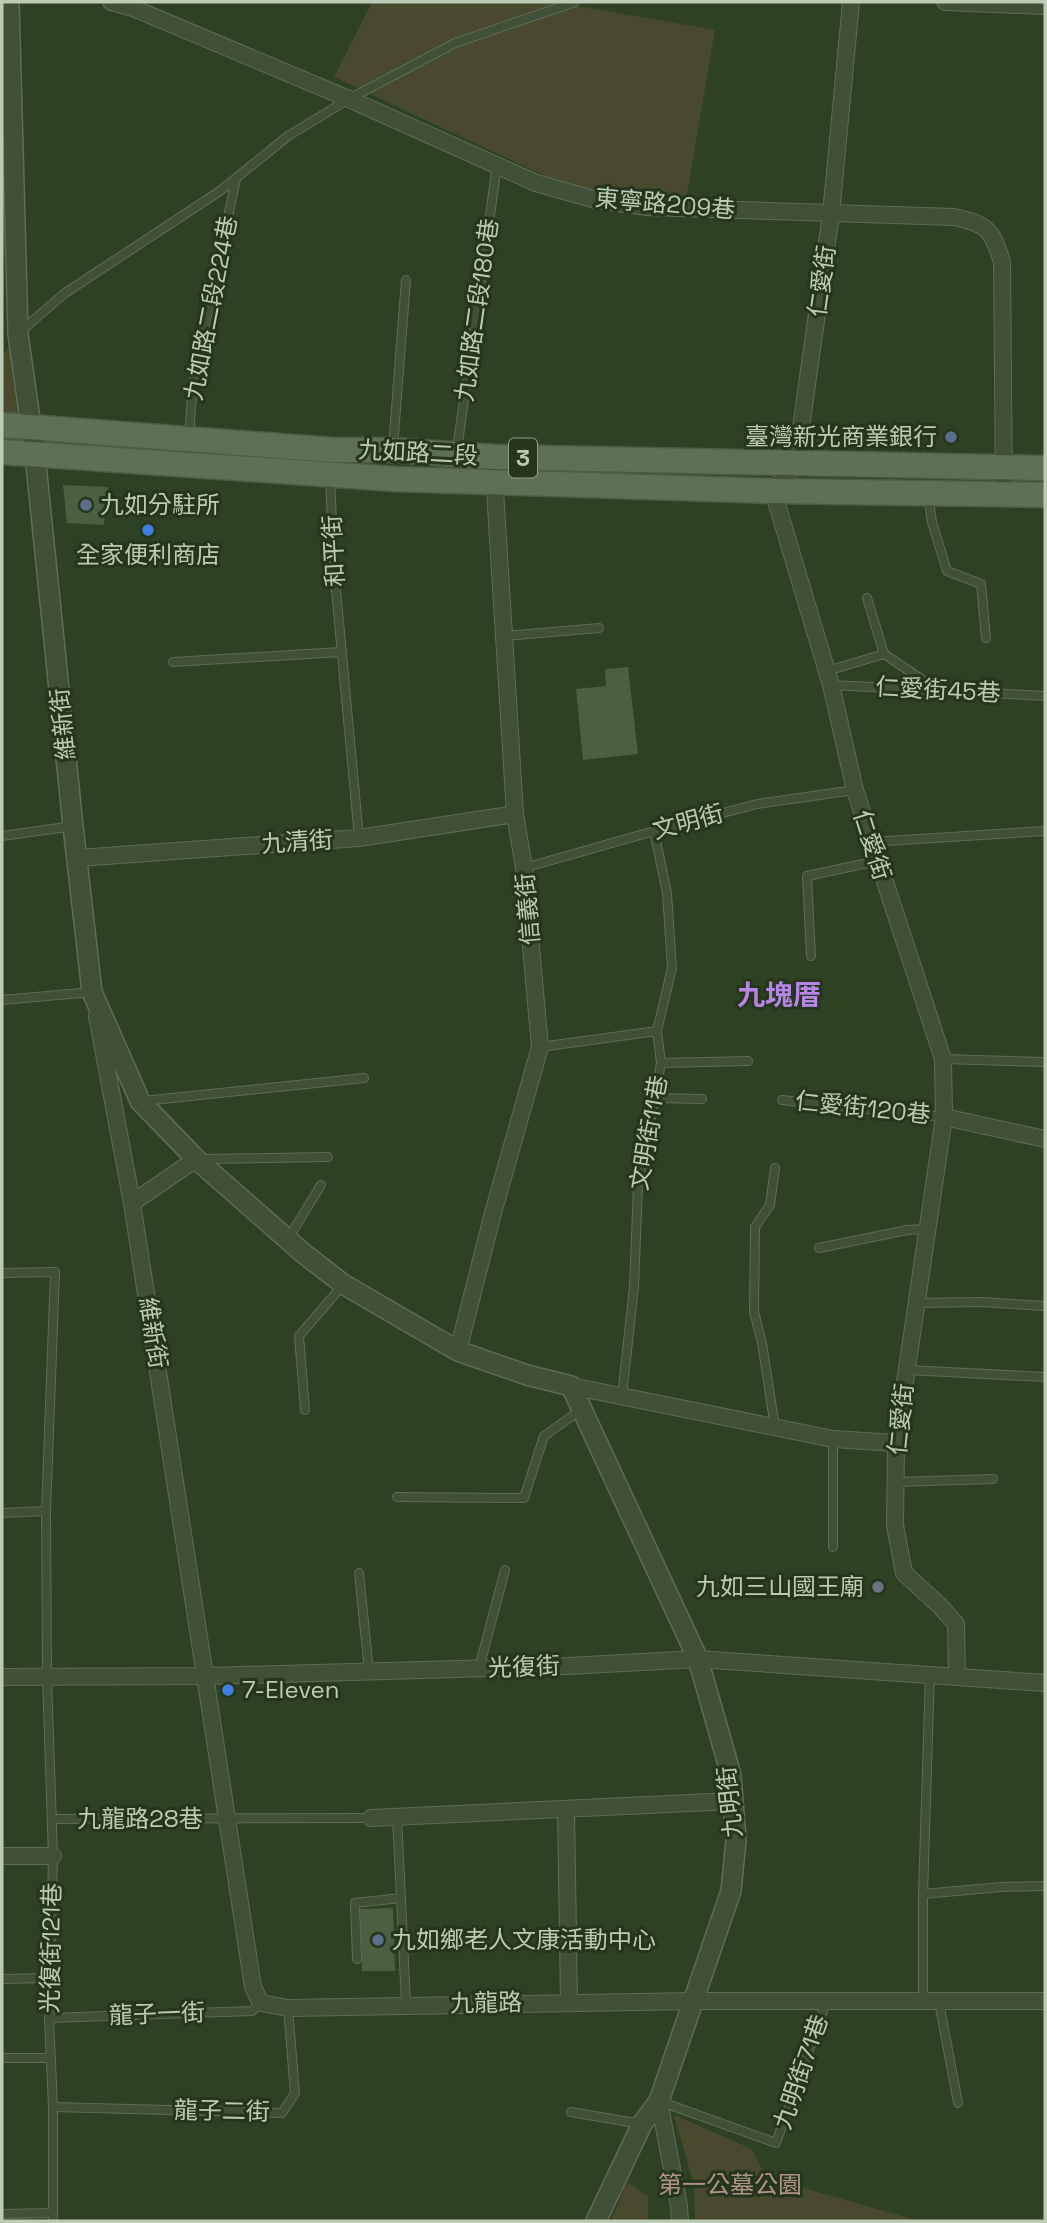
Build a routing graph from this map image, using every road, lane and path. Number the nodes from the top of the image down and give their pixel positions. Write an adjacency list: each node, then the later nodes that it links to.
1 (9, 2): 12 (street, 維新街)
2 (111, 2): 7 (street, 東寧路209巷)
3 (575, 2): 7 (lane)
4 (851, 2): 10 (street, 仁愛街)
5 (946, 2): 6 (street)
6 (1045, 6)
7 (349, 99): 8 (street, 東寧路209巷); 9 (lane)
8 (497, 165): 10 (street, 東寧路209巷); 21 (lane, 九如路二段180巷)
9 (236, 178): 12 (lane); 16 (lane, 九如路二段224巷)
10 (831, 214): 23 (street, 仁愛街); 24 (street, 東寧路209巷)
11 (406, 280): 18 (lane)
12 (18, 334): 13 (street); 15 (street, 維新街)
13 (2, 349)
14 (2, 425): 15 (main road, 九如路二段 / 3)
15 (31, 426): 16 (main road, 九如路二段 / 3); 20 (street, 維新街)
16 (188, 438): 17 (main road, 九如路二段 / 3)
17 (333, 450): 18 (main road, 九如路二段 / 3); 26 (lane, 和平街)
18 (392, 450): 21 (main road, 九如路二段 / 3)
19 (2, 452): 20 (main road, 九如路二段 / 3)
20 (35, 455): 26 (main road, 九如路二段 / 3); 44 (street, 維新街)
21 (457, 455): 22 (main road, 九如路二段 / 3)
22 (495, 457): 23 (main road, 九如路二段 / 3); 27 (street, 信義街)
23 (796, 463): 24 (main road, 九如路二段 / 3); 28 (street)
24 (1005, 468): 25 (main road, 九如路二段 / 3); 30 (street, 東寧路209巷)
25 (1045, 468)
26 (330, 474): 27 (main road, 九如路二段 / 3); 36 (lane, 和平街)
27 (493, 482): 28 (main road, 九如路二段 / 3); 34 (street, 信義街)
28 (773, 491): 29 (main road, 九如路二段 / 3); 39 (street, 仁愛街)
29 (928, 495): 30 (main road, 九如路二段 / 3); 35 (lane)
30 (1004, 495): 31 (main road, 九如路二段 / 3)
31 (1045, 495)
32 (867, 598): 37 (lane)
33 (599, 628): 34 (lane)
34 (505, 636): 43 (street, 信義街)
35 (986, 638)
36 (341, 652): 38 (lane); 48 (lane, 和平街)
37 (884, 654): 39 (lane); 40 (lane)
38 (173, 662)
39 (829, 678): 40 (lane, 仁愛街45巷); 42 (street, 仁愛街)
40 (938, 690): 41 (lane, 仁愛街45巷)
41 (1045, 696)
42 (855, 790): 45 (lane, 文明街); 49 (street, 仁愛街)
43 (515, 814): 48 (street, 九清街); 52 (street, 信義街)
44 (73, 825): 47 (lane); 50 (street, 維新街)
45 (654, 831): 52 (lane, 文明街); 56 (lane, 文明街11巷)
46 (1045, 831): 49 (lane)
47 (2, 836)
48 (359, 838): 50 (street, 九清街)
49 (871, 842): 51 (street, 仁愛街)
50 (78, 858): 54 (street, 維新街)
51 (877, 861): 53 (lane); 58 (street, 仁愛街)
52 (524, 868): 57 (street, 信義街)
53 (811, 956)
54 (92, 992): 55 (lane); 66 (street, 維新街); 73 (street, 維新街)
55 (2, 1000)
56 (657, 1031): 57 (lane); 61 (lane, 文明街11巷)
57 (540, 1047): 81 (street, 信義街)
58 (943, 1059): 60 (lane); 67 (street, 仁愛街)
59 (748, 1061): 61 (lane)
60 (1045, 1062)
61 (661, 1063): 63 (lane, 文明街11巷)
62 (364, 1078): 66 (lane)
63 (654, 1098): 64 (lane); 85 (lane, 文明街11巷)
64 (702, 1099)
65 (782, 1100): 67 (lane, 仁愛街120巷)
66 (140, 1101): 70 (street, 維新街)
67 (944, 1117): 68 (street); 74 (street, 仁愛街)
68 (1045, 1139)
69 (328, 1157): 70 (lane)
70 (195, 1159): 73 (street); 75 (street, 維新街)
71 (775, 1168): 88 (lane)
72 (321, 1185): 75 (lane)
73 (132, 1203): 104 (street, 維新街)
74 (927, 1230): 76 (lane); 79 (street, 仁愛街)
75 (288, 1240): 78 (street, 維新街)
76 (819, 1248)
77 (2, 1273): 94 (lane, 光復街121巷)
78 (343, 1284): 81 (street, 維新街); 87 (lane)
79 (916, 1303): 80 (lane); 82 (street, 仁愛街)
80 (1045, 1306)
81 (458, 1351): 84 (street, 維新街)
82 (907, 1370): 83 (lane); 90 (street, 仁愛街)
83 (1045, 1377)
84 (571, 1386): 85 (street); 86 (street, 九明街)
85 (622, 1396): 88 (street)
86 (582, 1409): 93 (lane); 99 (street, 九明街)
87 (305, 1410)
88 (775, 1427): 89 (street)
89 (833, 1438): 90 (street); 96 (lane)
90 (896, 1443): 92 (street, 仁愛街)
91 (993, 1479): 92 (lane)
92 (896, 1482): 105 (street, 仁愛街)
93 (397, 1497)
94 (46, 1511): 95 (lane); 103 (lane, 光復街121巷)
95 (2, 1513)
96 (832, 1547)
97 (505, 1570): 100 (lane)
98 (359, 1573): 101 (lane)
99 (698, 1659): 100 (street, 光復街); 102 (street, 光復街); 108 (street, 九明街)
100 (479, 1668): 101 (street, 光復街)
101 (369, 1671): 104 (street, 光復街)
102 (930, 1674): 105 (street, 光復街); 117 (lane)
103 (47, 1676): 104 (street, 光復街); 106 (street, 光復街); 113 (lane, 光復街121巷)
104 (206, 1676): 111 (street)
105 (957, 1676): 107 (street, 光復街)
106 (2, 1677)
107 (1045, 1683)
108 (733, 1801): 109 (street); 122 (street, 九明街)
109 (566, 1809): 110 (street); 124 (street)
110 (397, 1816): 112 (street); 118 (lane)
111 (228, 1818): 112 (lane, 九龍路28巷); 113 (lane, 九龍路28巷); 127 (street)
112 (371, 1818)
113 (53, 1819): 115 (lane, 光復街121巷)
114 (2, 1856): 115 (street)
115 (53, 1856): 120 (lane, 光復街121巷)
116 (1045, 1886): 117 (lane)
117 (923, 1894): 126 (lane)
118 (401, 1898): 119 (lane); 128 (lane)
119 (357, 1959)
120 (50, 1978): 121 (lane); 130 (lane, 光復街121巷)
121 (2, 1979)
122 (694, 2001): 124 (street, 九龍路); 125 (street, 九龍路); 133 (street, 九明街)
123 (1045, 2001): 126 (street, 九龍路)
124 (569, 2002): 128 (street, 九龍路)
125 (826, 2002): 126 (street, 九龍路); 133 (lane, 九明街71巷)
126 (931, 2002): 134 (lane)
127 (261, 2003): 129 (street, 九龍路); 130 (lane, 龍子一街)
128 (406, 2004): 129 (street, 九龍路)
129 (288, 2007): 135 (lane, 龍子二街)
130 (49, 2018): 131 (lane, 光復街121巷)
131 (51, 2057): 132 (lane); 135 (lane, 光復街121巷)
132 (2, 2058)
133 (659, 2101): 137 (street, 九明街); 141 (street)
134 (958, 2103)
135 (53, 2107): 139 (lane, 光復街121巷)
136 (571, 2112): 137 (lane)
137 (642, 2124): 140 (street, 九明街)
138 (2, 2214): 139 (lane)
139 (53, 2217)
140 (596, 2221)
141 (680, 2221)

